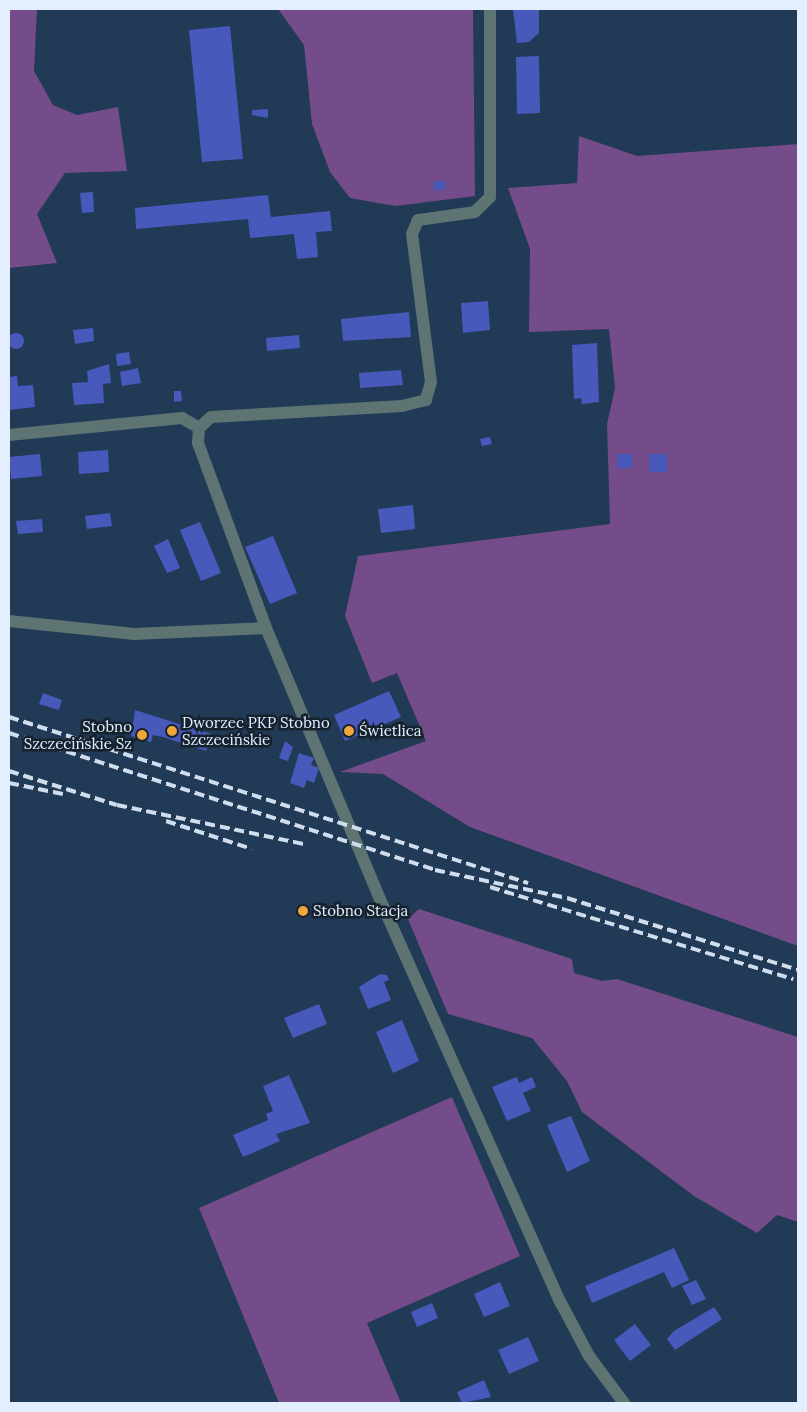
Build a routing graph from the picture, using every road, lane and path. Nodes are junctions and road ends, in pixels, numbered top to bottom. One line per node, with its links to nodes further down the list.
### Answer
1 (490, 9): 2 (street)
2 (199, 428): 3 (street); 5 (street)
3 (9, 435)
4 (9, 622): 5 (street)
5 (266, 628): 6 (street)
6 (624, 1403)

